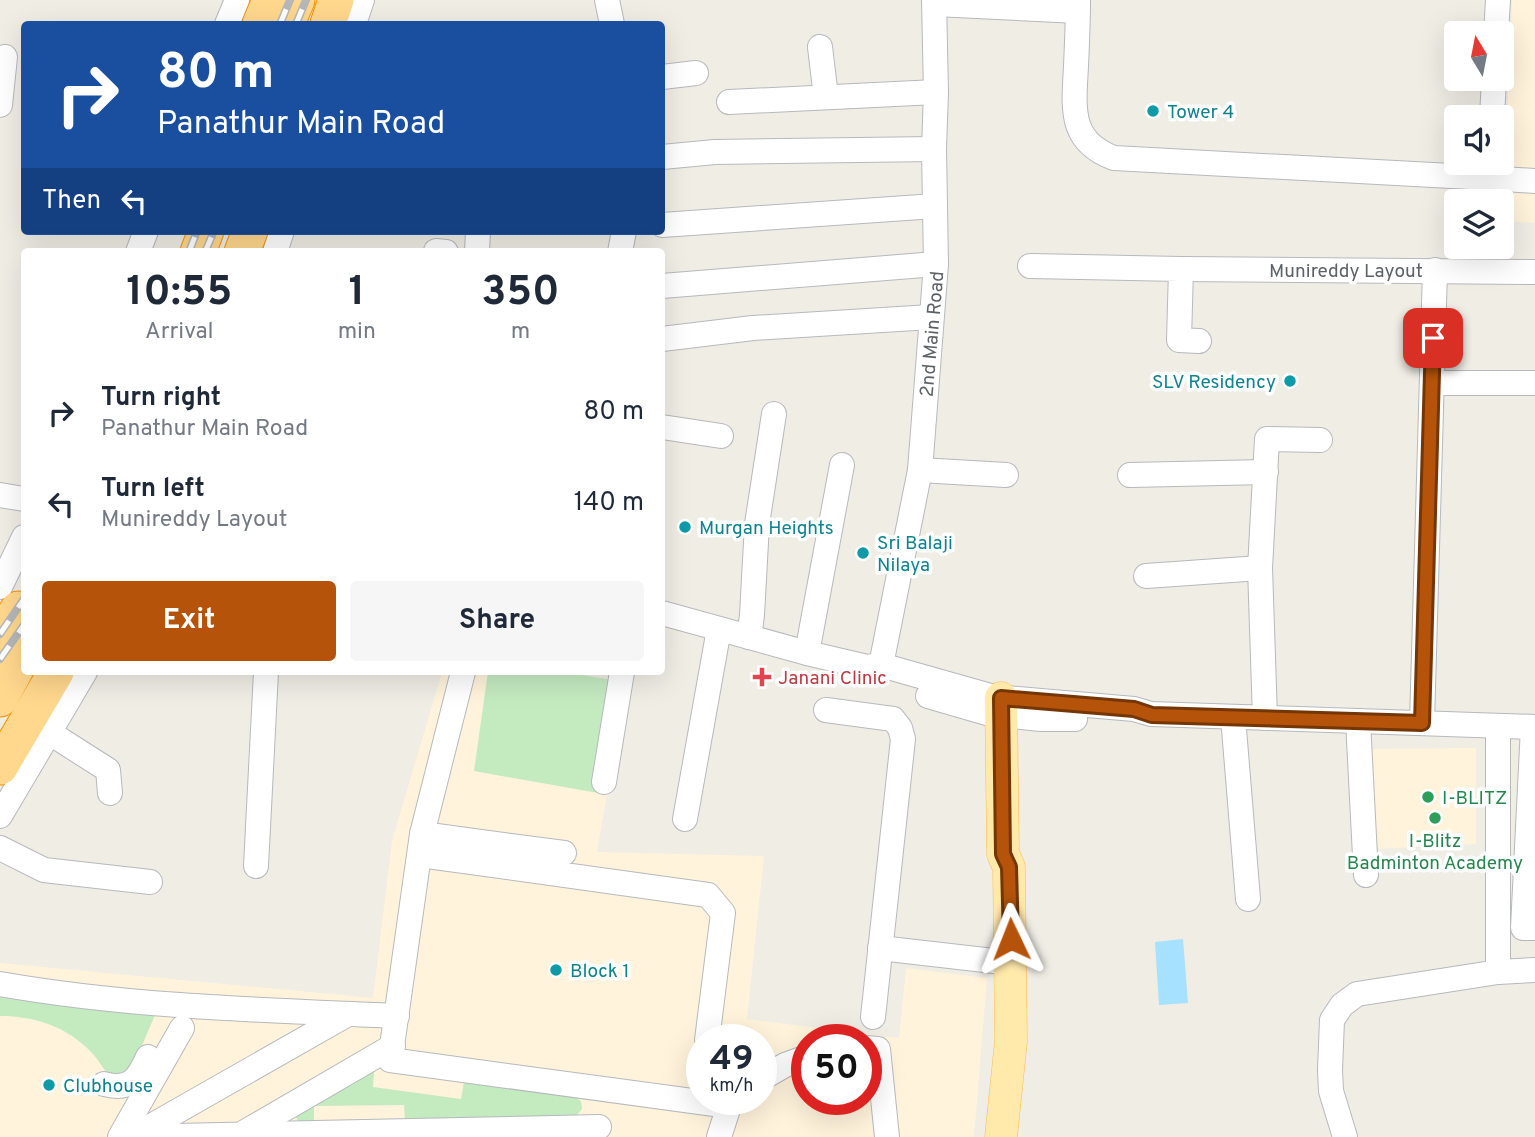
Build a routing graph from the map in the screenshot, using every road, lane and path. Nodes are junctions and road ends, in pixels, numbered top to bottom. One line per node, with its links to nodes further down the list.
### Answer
1 (237, 0): 10 (street)
2 (270, 0): 11 (highway)
3 (297, 0): 12 (highway)
4 (336, 0): 13 (highway)
5 (362, 0): 14 (street)
6 (607, 0): 15 (street)
7 (1497, 0): 16 (street)
8 (935, 2): 9 (street); 21 (street, 2nd Main Road)
9 (1078, 5): 27 (street)
10 (229, 21)
11 (261, 21)
12 (288, 21)
13 (329, 21)
14 (355, 21)
15 (611, 21)
16 (1496, 21)
17 (820, 47): 22 (street)
18 (5, 57): 24 (street)
19 (696, 73): 20 (street)
20 (665, 77)
21 (936, 92): 22 (street); 25 (street, 2nd Main Road)
22 (825, 97): 23 (street)
23 (729, 102)
24 (0, 106)
25 (934, 149): 26 (street); 30 (street, 2nd Main Road)
26 (665, 157)
27 (1444, 169)
28 (1510, 175): 29 (street)
29 (1535, 181)
30 (934, 206): 31 (street); 32 (street, 2nd Main Road)
31 (665, 225)
32 (936, 264): 37 (street); 38 (street, 2nd Main Road)
33 (1030, 267): 34 (street, Munireddy Layout)
34 (1181, 269): 35 (street, Munireddy Layout); 40 (street)
35 (1435, 270): 36 (street); 41 (street, Munireddy Layout)
36 (1535, 272)
37 (665, 286)
38 (931, 317): 39 (street); 48 (street, 2nd Main Road)
39 (665, 340)
40 (1199, 341)
41 (1432, 383): 42 (street); 76 (street, Munireddy Layout)
42 (1535, 383)
43 (774, 414): 61 (street)
44 (665, 428): 45 (street)
45 (721, 436)
46 (1320, 440): 49 (street)
47 (842, 465): 62 (street)
48 (920, 470): 50 (street); 64 (street, 2nd Main Road)
49 (1266, 472): 51 (street); 55 (street)
50 (1006, 475)
51 (1130, 475)
52 (0, 495): 53 (street)
53 (21, 498)
54 (21, 549): 57 (street)
55 (1260, 568): 56 (street); 74 (street)
56 (1146, 576)
57 (9, 598): 60 (highway)
58 (665, 615): 59 (street)
59 (719, 629): 61 (street); 85 (street)
60 (0, 638)
61 (749, 638): 62 (street)
62 (807, 653): 64 (street)
63 (21, 660): 70 (highway)
64 (874, 666): 71 (street)
65 (54, 675): 80 (highway)
66 (83, 675): 79 (street)
67 (265, 675): 89 (street)
68 (462, 675): 86 (street)
69 (622, 675): 82 (street)
70 (0, 699)
71 (1008, 707): 73 (street); 95 (main road)
72 (826, 710): 94 (street)
73 (1233, 717): 74 (street); 92 (street)
74 (1265, 718): 75 (street)
75 (1358, 721): 76 (street); 90 (street)
76 (1422, 723): 77 (street)
77 (1498, 726): 78 (street); 97 (street)
78 (1534, 727): 81 (street)
79 (50, 733): 83 (street); 84 (street)
80 (0, 767)
81 (1533, 767): 93 (street)
82 (604, 782)
83 (110, 793)
84 (0, 816)
85 (685, 819)
86 (421, 845): 88 (street); 100 (street); 103 (street)
87 (0, 848): 91 (street)
88 (564, 853)
89 (256, 866)
90 (1366, 875)
91 (150, 883)
92 (1248, 899)
93 (1535, 928)
94 (880, 948): 95 (street); 102 (street)
95 (1012, 963): 116 (main road)
96 (1535, 971): 97 (street)
97 (1498, 972): 117 (street)
98 (0, 984): 101 (street)
99 (349, 1014): 100 (street); 101 (street); 113 (street)
100 (397, 1016): 104 (street)
101 (178, 1017): 105 (street); 113 (street)
102 (873, 1017)
103 (709, 1024)
104 (393, 1046): 106 (street); 111 (street)
105 (104, 1084)
106 (598, 1088): 108 (street); 110 (street)
107 (882, 1088): 115 (street)
108 (686, 1092)
109 (727, 1115): 114 (street)
110 (599, 1132): 112 (street)
111 (243, 1133): 112 (street); 113 (street)
112 (349, 1135)
113 (128, 1136)
114 (719, 1137)
115 (887, 1137)
116 (1001, 1137)
117 (1345, 1137)

